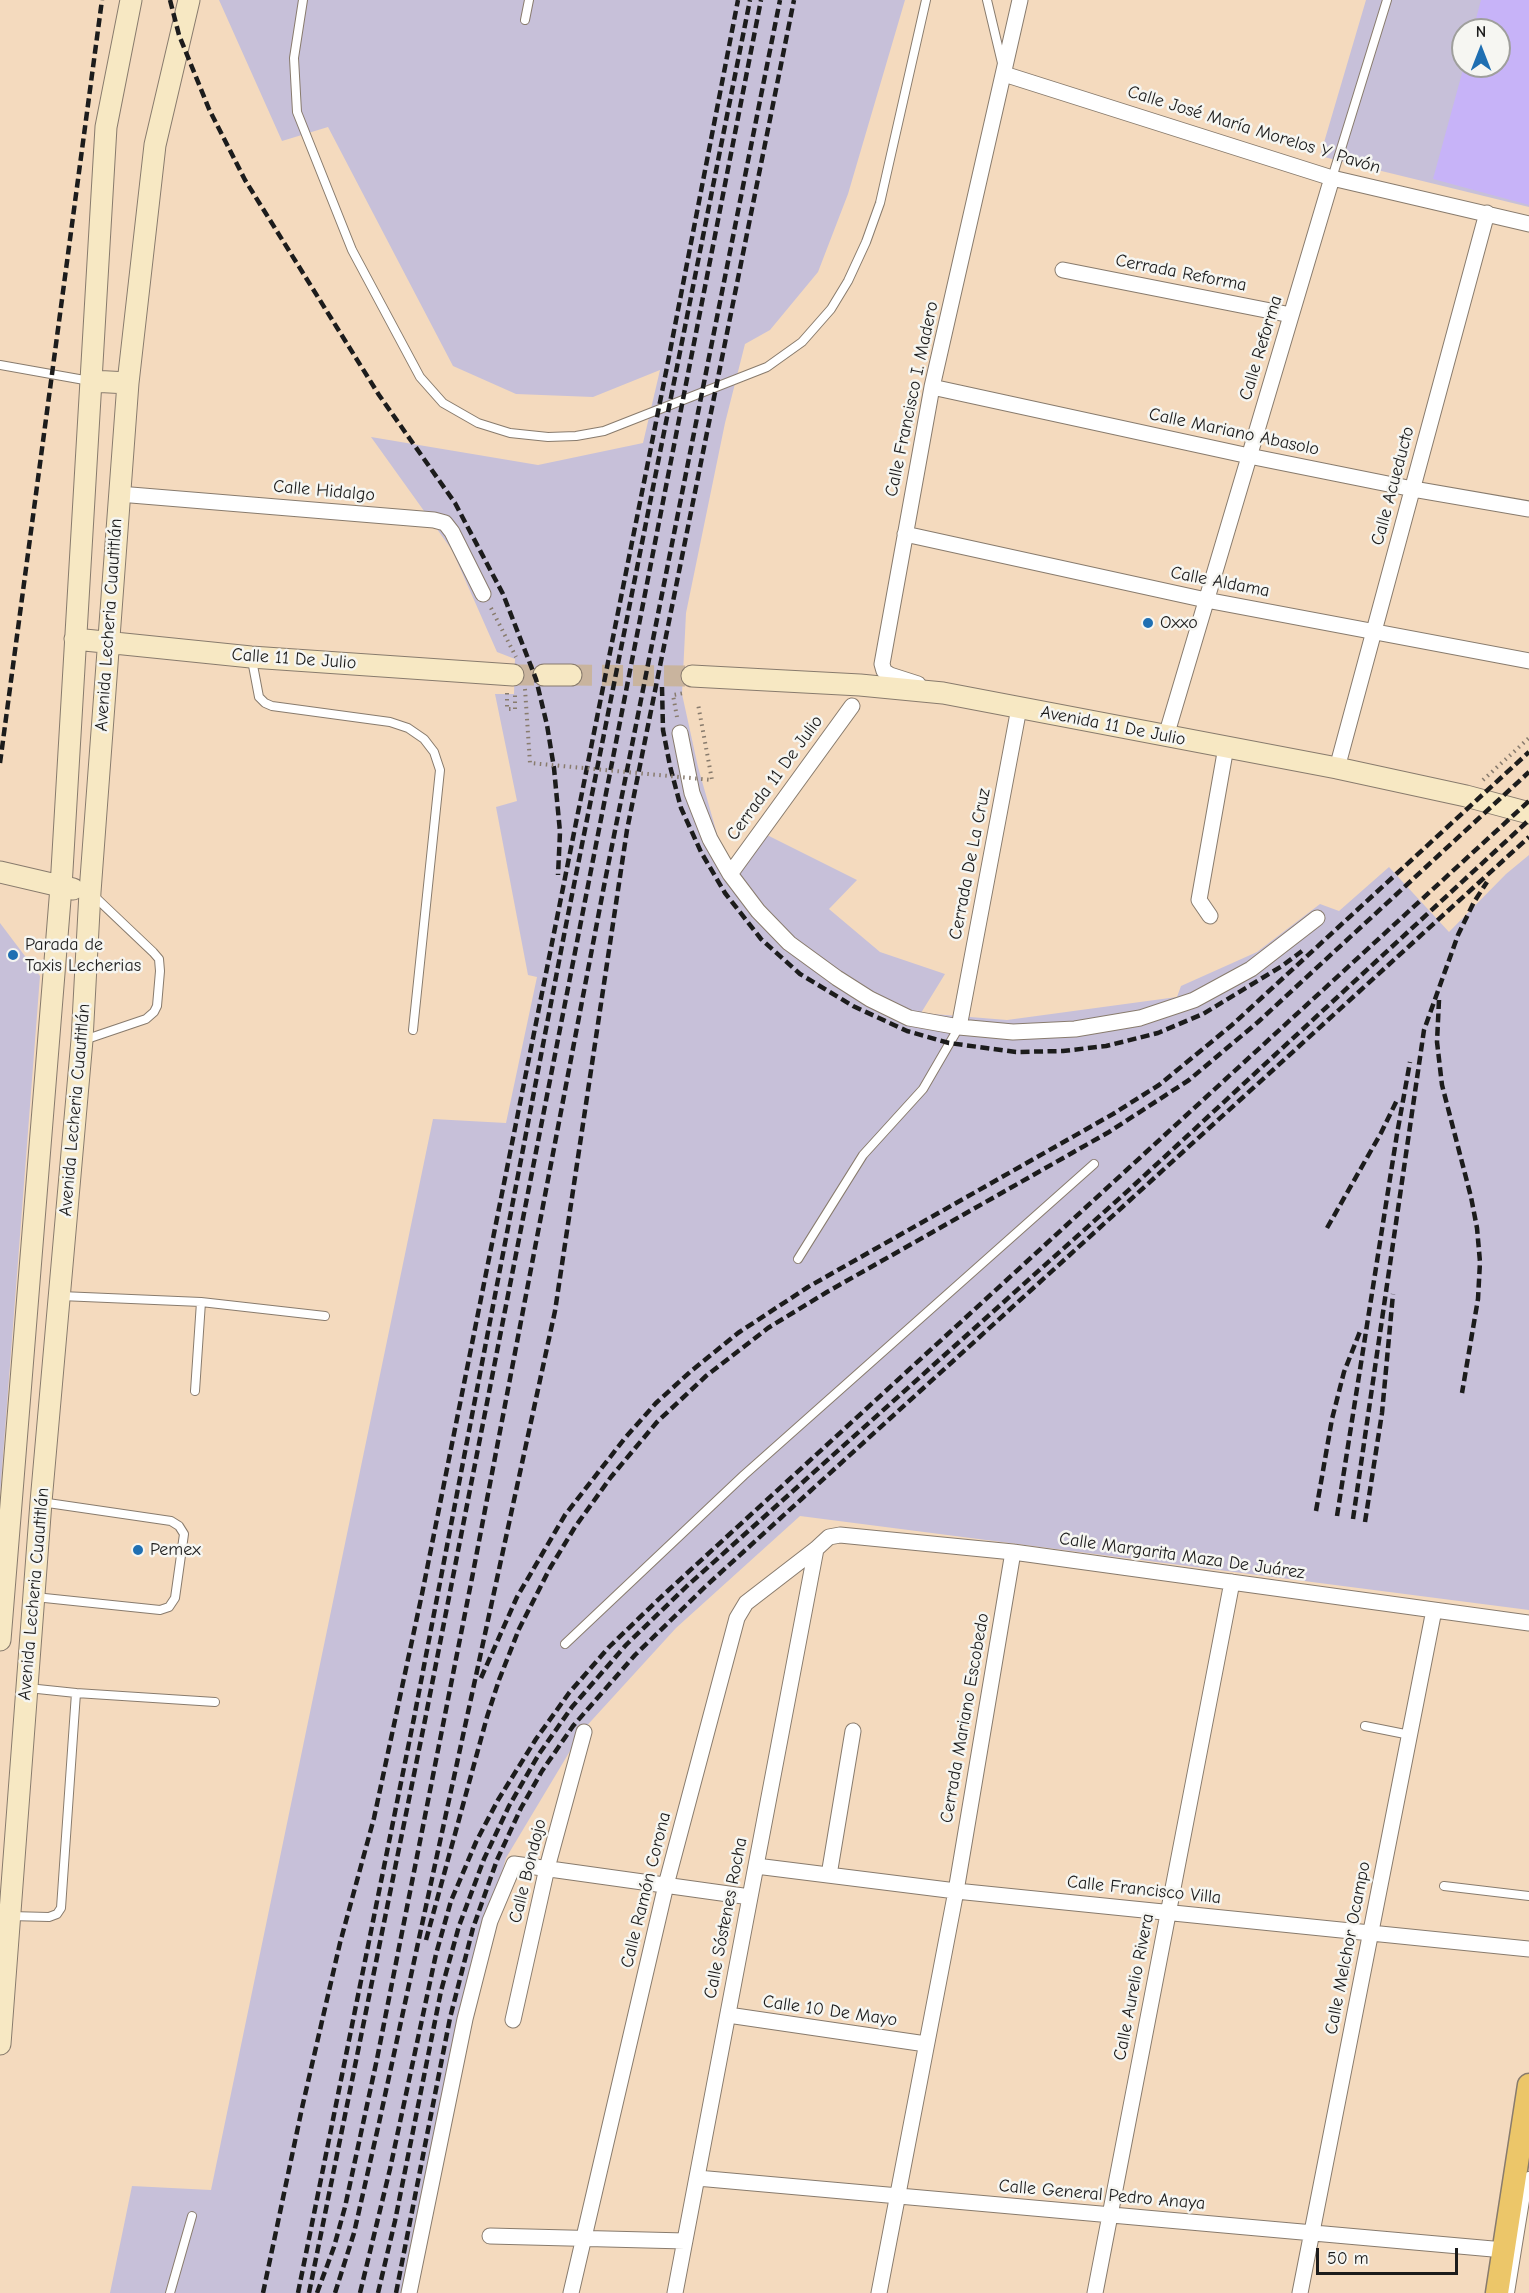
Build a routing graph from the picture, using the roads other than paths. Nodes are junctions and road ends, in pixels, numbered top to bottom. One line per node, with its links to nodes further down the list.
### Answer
1 (131, 0): 17 (main road, Avenida Lecheria Cuautitlán)
2 (189, 0): 18 (main road, Avenida Lecheria Cuautitlán)
3 (303, 0): 5 (lane)
4 (529, 0): 9 (lane)
5 (926, 0)
6 (987, 0): 10 (lane)
7 (1020, 0): 10 (street, Calle Francisco I. Madero)
8 (1386, 0): 11 (lane)
9 (525, 20)
10 (1005, 74): 11 (street, Calle José María Morelos Y Pavón); 19 (street, Calle Francisco I. Madero)
11 (1332, 178): 12 (street, Calle José María Morelos Y Pavón); 15 (street, Calle Reforma)
12 (1487, 213): 13 (street, Calle José María Morelos Y Pavón); 21 (street, Calle Acueducto)
13 (1529, 225)
14 (1063, 270): 15 (street, Cerrada Reforma)
15 (1291, 315): 20 (street, Calle Reforma)
16 (0, 365): 17 (lane)
17 (92, 381): 18 (main road); 28 (main road, Avenida Lecheria Cuautitlán)
18 (128, 383): 22 (main road, Avenida Lecheria Cuautitlán)
19 (932, 387): 20 (street, Calle Mariano Abasolo); 24 (street, Calle Francisco I. Madero)
20 (1249, 456): 21 (street, Calle Mariano Abasolo); 26 (street, Calle Reforma)
21 (1413, 489): 23 (street, Calle Mariano Abasolo); 27 (street, Calle Acueducto)
22 (119, 494): 25 (street, Calle Hidalgo); 29 (main road, Avenida Lecheria Cuautitlán)
23 (1529, 509)
24 (905, 534): 26 (street, Calle Aldama); 36 (street, Calle Francisco I. Madero)
25 (483, 594)
26 (1206, 600): 27 (street, Calle Aldama); 40 (street, Calle Reforma)
27 (1374, 631): 31 (street, Calle Aldama); 42 (street, Calle Acueducto)
28 (75, 639): 29 (main road, Calle 11 De Julio); 46 (main road, Avenida Lecheria Cuautitlán)
29 (107, 642): 30 (main road, Calle 11 De Julio); 47 (main road, Avenida Lecheria Cuautitlán)
30 (251, 657): 35 (main road, Calle 11 De Julio); 51 (lane)
31 (1529, 661)
32 (544, 675): 33 (main road)
33 (571, 675)
34 (692, 676): 36 (main road, Avenida 11 De Julio)
35 (519, 682)
36 (943, 693): 38 (main road, Avenida 11 De Julio)
37 (852, 706): 45 (street, Cerrada 11 De Julio)
38 (1019, 708): 40 (main road, Avenida 11 De Julio); 50 (street, Cerrada De La Cruz)
39 (680, 733): 45 (street)
40 (1166, 736): 41 (main road, Avenida 11 De Julio)
41 (1226, 747): 42 (main road, Avenida 11 De Julio); 48 (street)
42 (1337, 768): 43 (main road, Avenida 11 De Julio)
43 (1529, 813)
44 (0, 872): 46 (main road)
45 (730, 874): 50 (street)
46 (61, 887): 47 (main road); 67 (main road, Avenida Lecheria Cuautitlán)
47 (90, 892): 52 (main road, Avenida Lecheria Cuautitlán); 52 (lane)
48 (1210, 916)
49 (1317, 918): 50 (street)
50 (959, 1027): 54 (lane)
51 (413, 1030)
52 (82, 1040): 55 (main road, Avenida Lecheria Cuautitlán)
53 (1094, 1164): 68 (lane)
54 (798, 1259)
55 (59, 1296): 56 (lane); 59 (main road, Avenida Lecheria Cuautitlán)
56 (201, 1302): 57 (lane); 58 (lane)
57 (326, 1316)
58 (195, 1392)
59 (41, 1502): 64 (main road, Avenida Lecheria Cuautitlán); 64 (lane)
60 (829, 1538): 61 (street, Calle Ramón Corona); 62 (street, Calle Margarita Maza De Juárez)
61 (816, 1550): 77 (street, Calle Sóstenes Rocha); 80 (street, Calle Ramón Corona)
62 (1014, 1552): 63 (street, Calle Margarita Maza De Juárez); 82 (street, Cerrada Mariano Escobedo)
63 (1232, 1582): 65 (street, Calle Margarita Maza De Juárez); 85 (street, Calle Aurelio Rivera)
64 (34, 1596): 69 (main road, Avenida Lecheria Cuautitlán)
65 (1434, 1610): 66 (street, Calle Margarita Maza De Juárez); 75 (street, Calle Melchor Ocampo)
66 (1529, 1623)
67 (0, 1640)
68 (565, 1644)
69 (26, 1688): 70 (lane); 76 (main road, Avenida Lecheria Cuautitlán)
70 (76, 1693): 71 (lane); 86 (lane)
71 (215, 1702)
72 (1365, 1726): 75 (lane)
73 (853, 1731): 79 (street)
74 (584, 1732): 78 (street, Calle Bondojo)
75 (1410, 1735): 87 (street, Calle Melchor Ocampo)
76 (8, 1805): 86 (main road, Avenida Lecheria Cuautitlán)
77 (756, 1866): 79 (street, Calle Francisco Villa); 84 (street, Calle Sóstenes Rocha)
78 (547, 1868): 80 (street); 90 (street, Calle Bondojo); 105 (street)
79 (829, 1875): 82 (street, Calle Francisco Villa)
80 (666, 1886): 84 (street); 101 (street, Calle Ramón Corona)
81 (1444, 1886): 83 (lane)
82 (956, 1891): 85 (street, Calle Francisco Villa); 92 (street)
83 (1529, 1896)
84 (750, 1898): 89 (street, Calle Sóstenes Rocha)
85 (1168, 1912): 87 (street, Calle Francisco Villa); 97 (street, Calle Aurelio Rivera)
86 (9, 1916): 91 (main road, Avenida Lecheria Cuautitlán)
87 (1371, 1932): 88 (street, Calle Francisco Villa); 99 (street, Calle Melchor Ocampo)
88 (1529, 1949)
89 (728, 2015): 92 (street, Calle 10 De Mayo); 95 (street, Calle Sóstenes Rocha)
90 (513, 2020)
91 (0, 2044)
92 (926, 2044): 96 (street)
93 (1529, 2085): 103 (main road)
94 (1529, 2176): 112 (lane)
95 (697, 2178): 96 (street, Calle General Pedro Anaya); 102 (street, Calle Sóstenes Rocha)
96 (897, 2197): 97 (street, Calle General Pedro Anaya); 108 (street)
97 (1110, 2215): 99 (street, Calle General Pedro Anaya); 109 (street, Calle Aurelio Rivera)
98 (192, 2216): 104 (lane)
99 (1312, 2232): 103 (street, Calle General Pedro Anaya); 110 (street, Calle Melchor Ocampo)
100 (490, 2236): 101 (street)
101 (585, 2239): 102 (street); 106 (street, Calle Ramón Corona)
102 (685, 2241): 107 (street, Calle Sóstenes Rocha)
103 (1504, 2250): 111 (main road)
104 (170, 2293)
105 (409, 2293)
106 (571, 2293)
107 (675, 2293)
108 (879, 2293)
109 (1095, 2293)
110 (1300, 2293)
111 (1497, 2293)
112 (1510, 2293)

